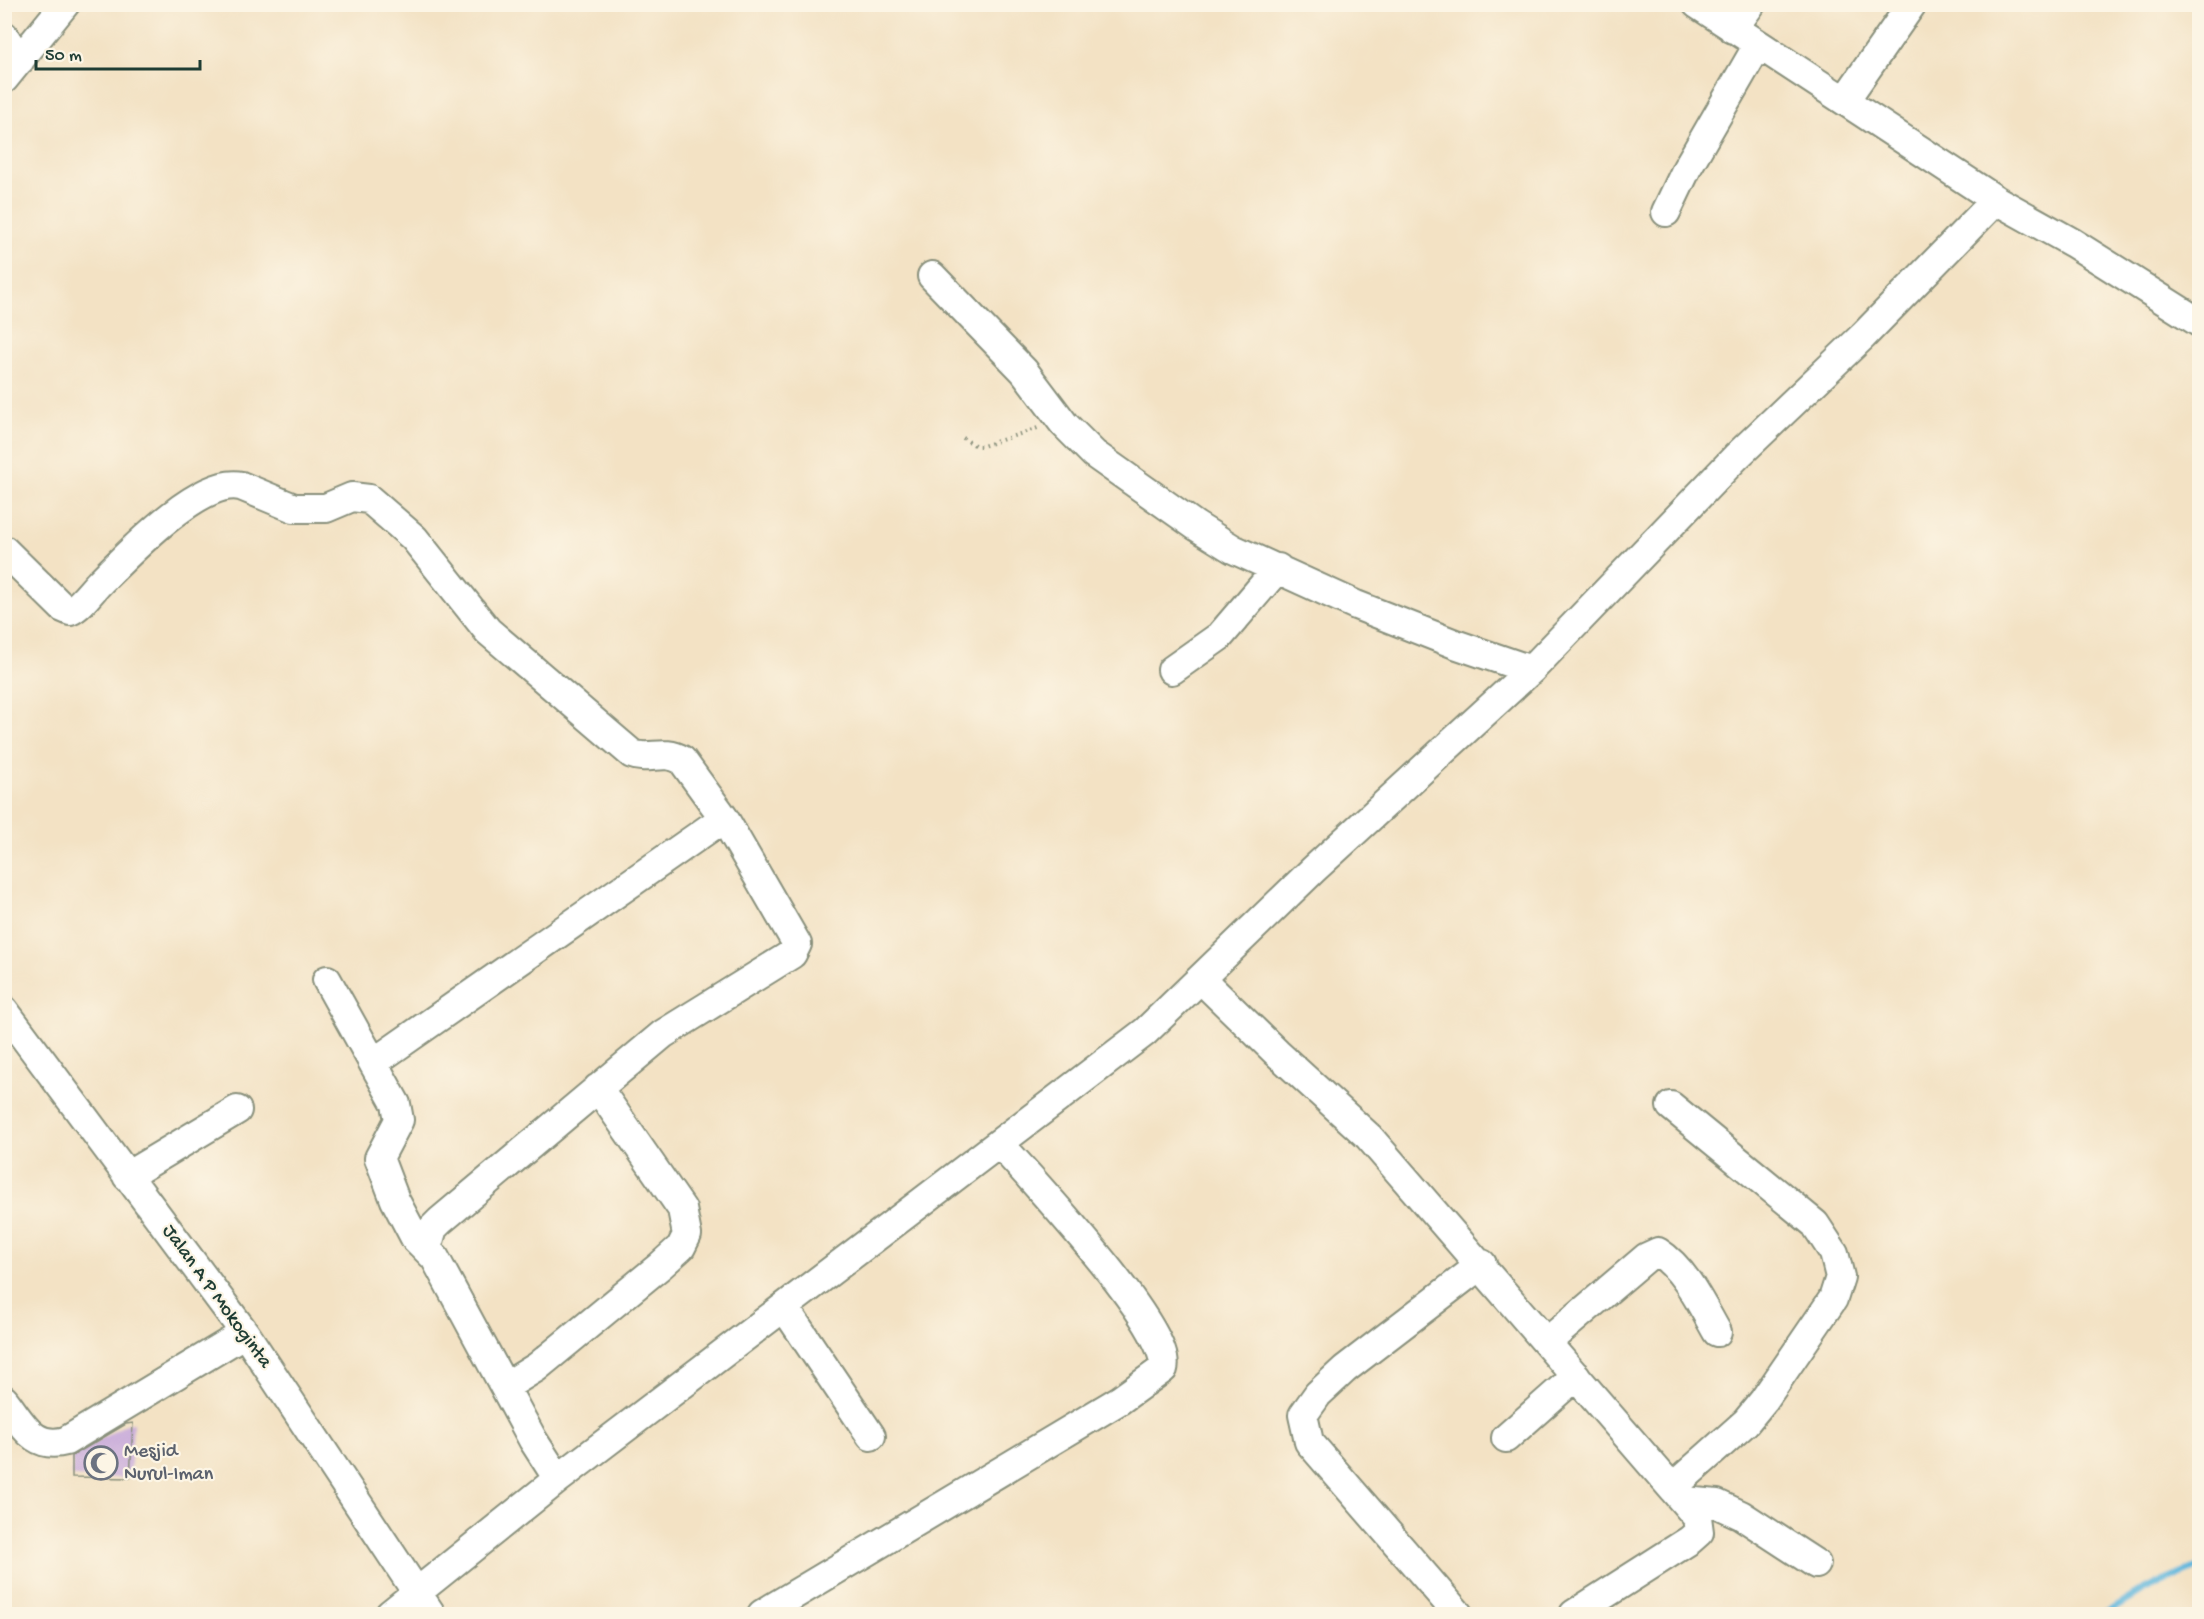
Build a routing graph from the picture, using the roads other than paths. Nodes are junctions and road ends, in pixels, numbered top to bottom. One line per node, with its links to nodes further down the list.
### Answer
1 (65, 4): 8 (street)
2 (1697, 4): 5 (street)
3 (1751, 4): 5 (street)
4 (1912, 4): 9 (street)
5 (1733, 29): 7 (street)
6 (4, 36): 8 (street)
7 (1758, 45): 9 (street); 11 (street)
8 (12, 70)
9 (1845, 100): 10 (street)
10 (1996, 200): 13 (street); 16 (street)
11 (1666, 212)
12 (932, 276): 15 (street)
13 (2199, 323)
14 (4, 550): 18 (street)
15 (1278, 568): 16 (street); 17 (street)
16 (1531, 669): 20 (street)
17 (1172, 670)
18 (724, 818): 22 (street); 23 (street)
19 (327, 980): 22 (street)
20 (1202, 980): 26 (street); 29 (street)
21 (4, 1010): 27 (street, Jalan A P Mokoginta)
22 (373, 1064): 28 (street)
23 (598, 1088): 28 (street); 35 (street)
24 (1671, 1106): 40 (street)
25 (237, 1110): 27 (street)
26 (1000, 1144): 30 (street); 44 (street)
27 (127, 1176): 32 (street, Jalan A P Mokoginta)
28 (427, 1248): 35 (street)
29 (1482, 1264): 33 (street); 45 (street)
30 (784, 1307): 37 (street); 39 (street)
31 (1717, 1332): 33 (street)
32 (245, 1333): 36 (street); 42 (street, Jalan A P Mokoginta)
33 (1547, 1342): 34 (street)
34 (1576, 1376): 38 (street); 40 (street)
35 (506, 1386): 39 (street)
36 (4, 1400)
37 (871, 1436)
38 (1506, 1438)
39 (558, 1479): 42 (street)
40 (1678, 1494): 41 (street); 46 (street)
41 (1816, 1564)
42 (425, 1603): 43 (street)
43 (390, 1614)
44 (762, 1614)
45 (1458, 1614)
46 (1574, 1614)

